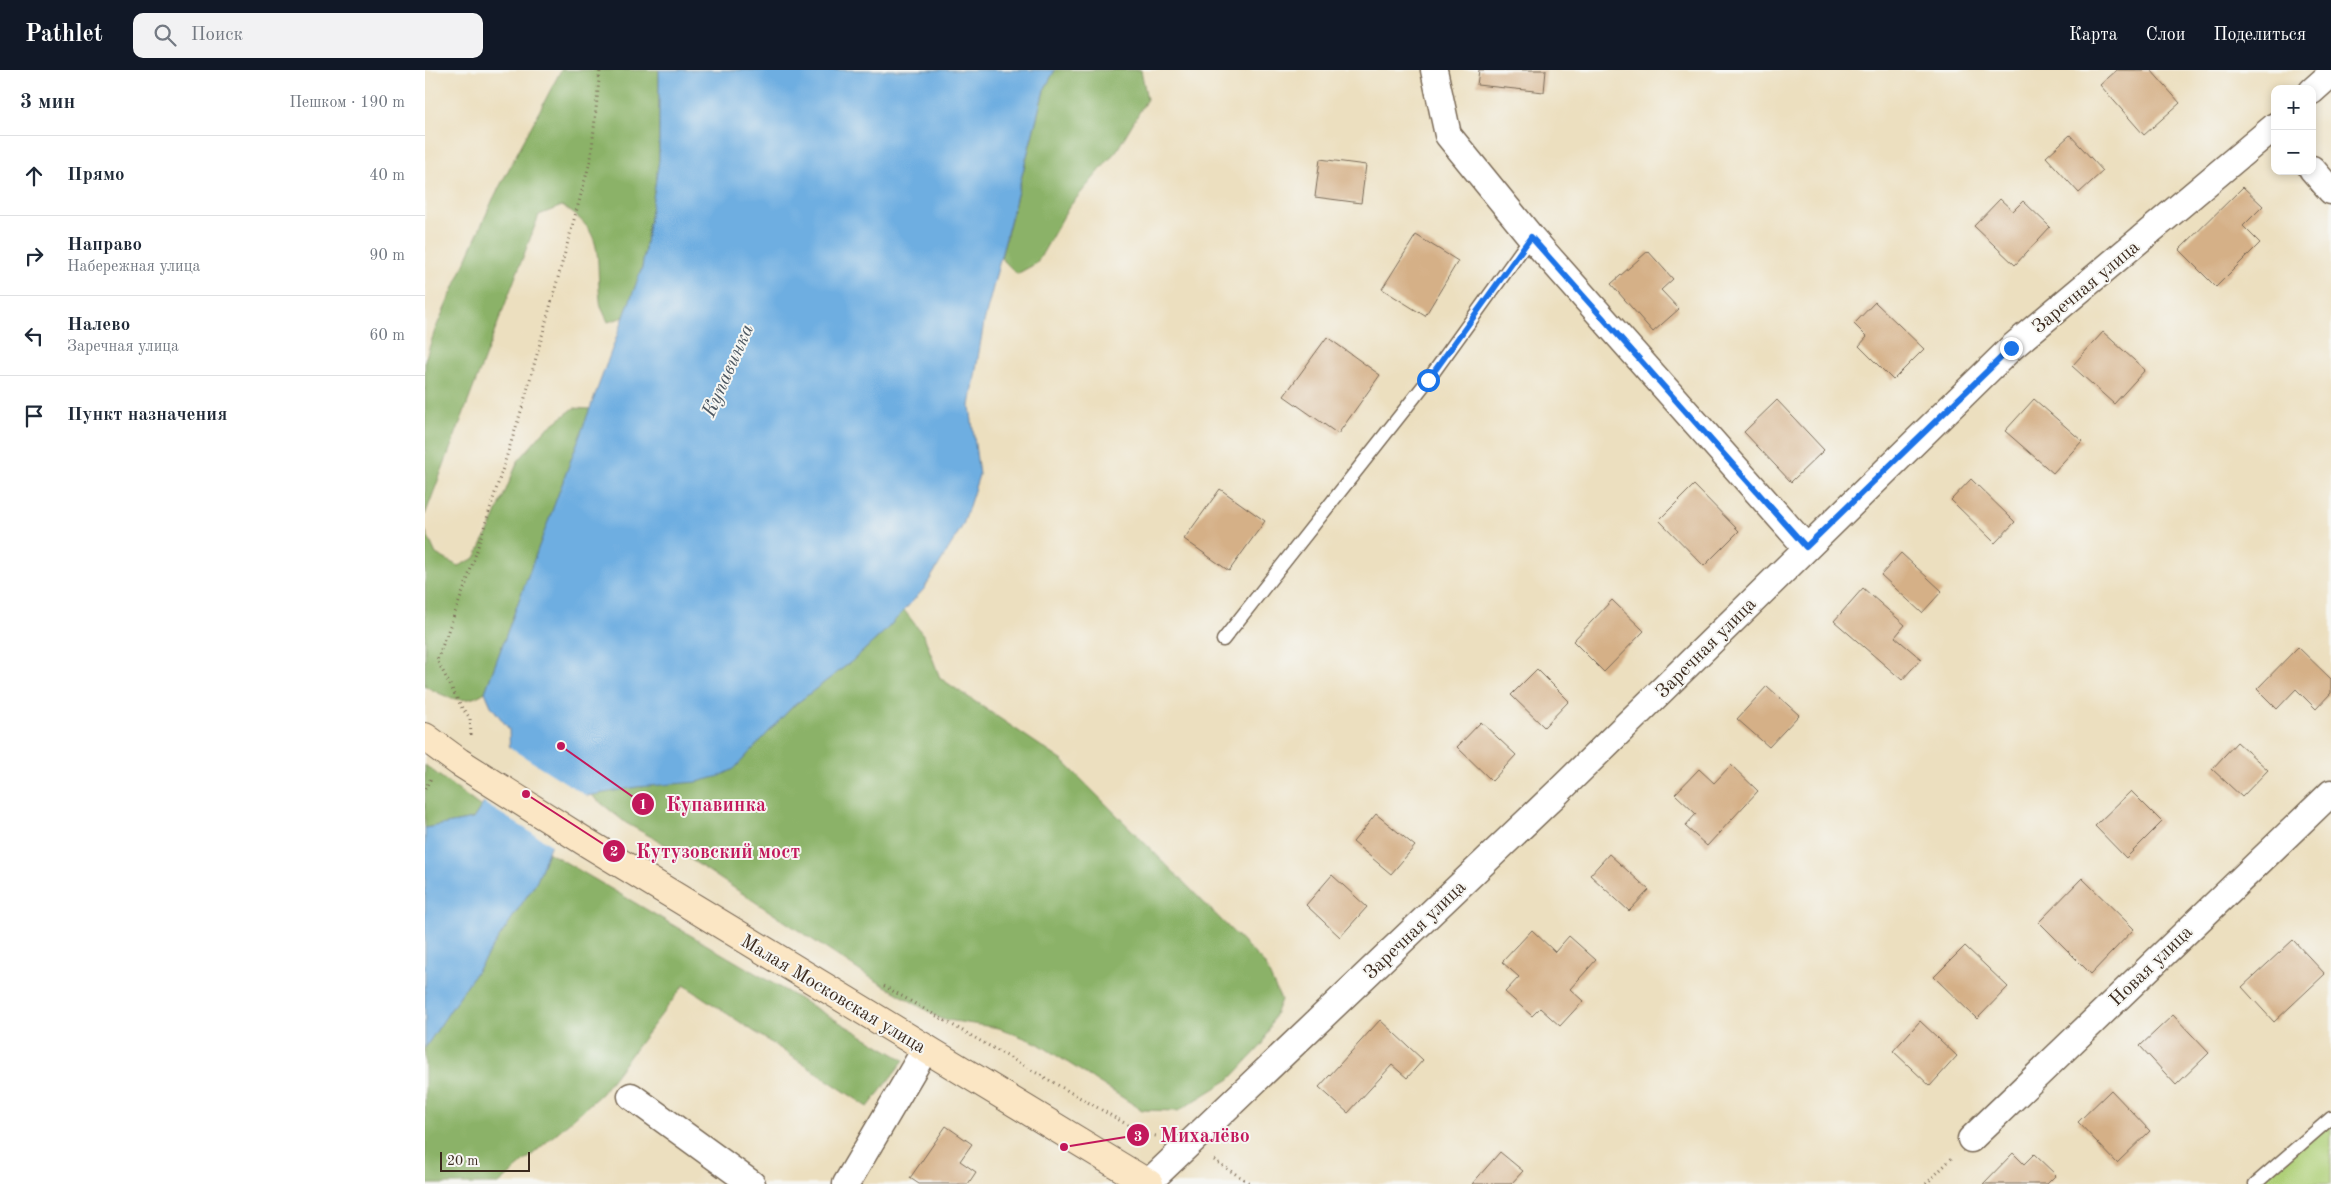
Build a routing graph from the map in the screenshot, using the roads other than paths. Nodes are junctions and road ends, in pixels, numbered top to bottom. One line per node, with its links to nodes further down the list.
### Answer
1 (1434, 70): 7 (street)
2 (2331, 74): 3 (street)
3 (2316, 87)
4 (2271, 129): 8 (street, Заречная улица)
5 (2316, 174): 6 (street)
6 (2331, 191)
7 (1531, 237): 8 (street); 9 (lane)
8 (1806, 547): 18 (street, Заречная улица)
9 (1223, 640)
10 (425, 738): 12 (main road, Малая Московская улица)
11 (2331, 793): 15 (street, Новая улица)
12 (925, 1048): 17 (street); 18 (main road, Малая Московская улица)
13 (631, 1096): 16 (street)
14 (2331, 1118): 19 (lane)
15 (1971, 1139)
16 (752, 1184)
17 (846, 1184)
18 (1149, 1184)
19 (2255, 1184)

